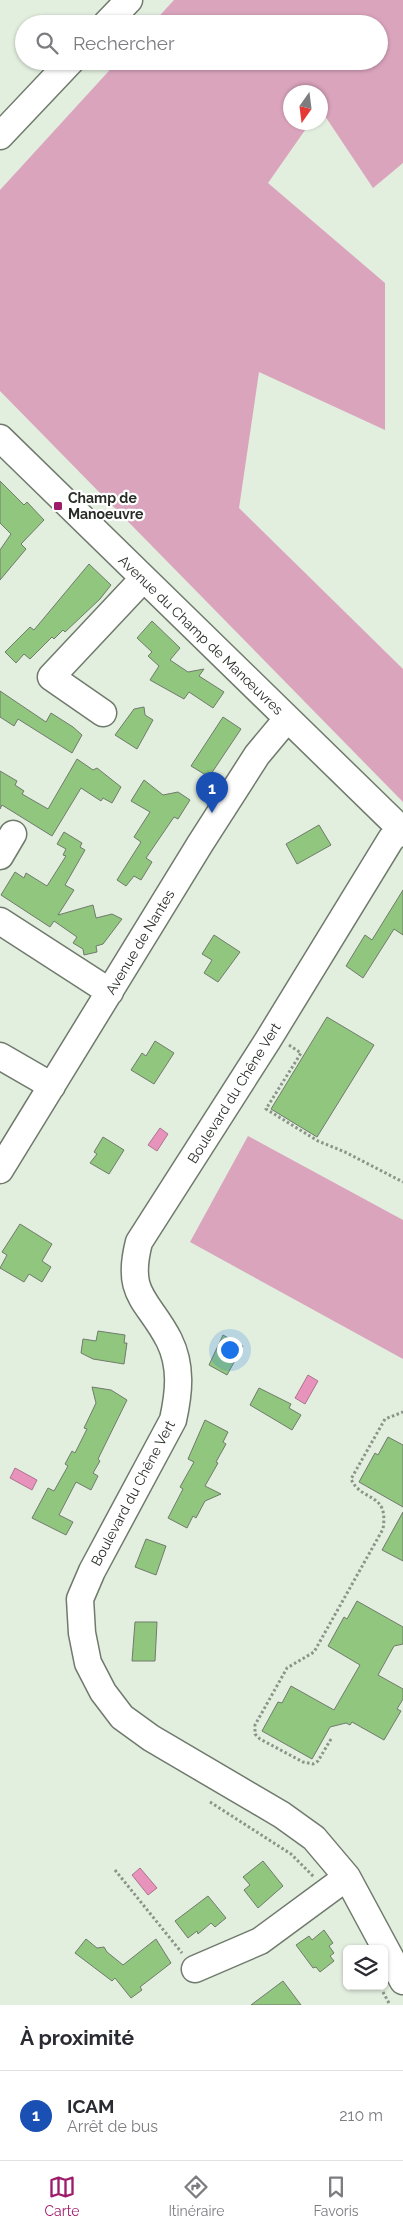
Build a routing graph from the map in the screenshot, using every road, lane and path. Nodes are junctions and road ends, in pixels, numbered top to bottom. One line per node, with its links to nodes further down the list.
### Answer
1 (129, 0): 2 (street)
2 (115, 15)
3 (62, 70): 4 (street)
4 (0, 136)
5 (0, 438): 6 (street, Avenue du Champ de Manœuvres)
6 (143, 579): 7 (street); 8 (street, Avenue du Champ de Manœuvres)
7 (103, 713)
8 (287, 719): 9 (street, Avenue du Champ de Manœuvres); 13 (street, Avenue de Nantes)
9 (403, 831): 14 (street, Boulevard du Chêne Vert)
10 (13, 834): 11 (street)
11 (0, 856)
12 (0, 921): 13 (street)
13 (110, 992): 16 (street, Avenue de Nantes)
14 (272, 1034): 18 (path); 23 (street, Boulevard du Chêne Vert)
15 (0, 1056): 16 (street)
16 (52, 1086): 17 (street, Avenue de Nantes)
17 (0, 1170)
18 (403, 1182)
19 (403, 1412): 20 (path)
20 (331, 1739)
21 (210, 1802): 24 (path)
22 (115, 1870): 25 (path)
23 (347, 1878): 24 (street); 26 (street, Boulevard du Chêne Vert)
24 (325, 1893): 25 (street)
25 (195, 1969)
26 (403, 1980)
27 (382, 1990): 28 (path)
28 (390, 2005)

